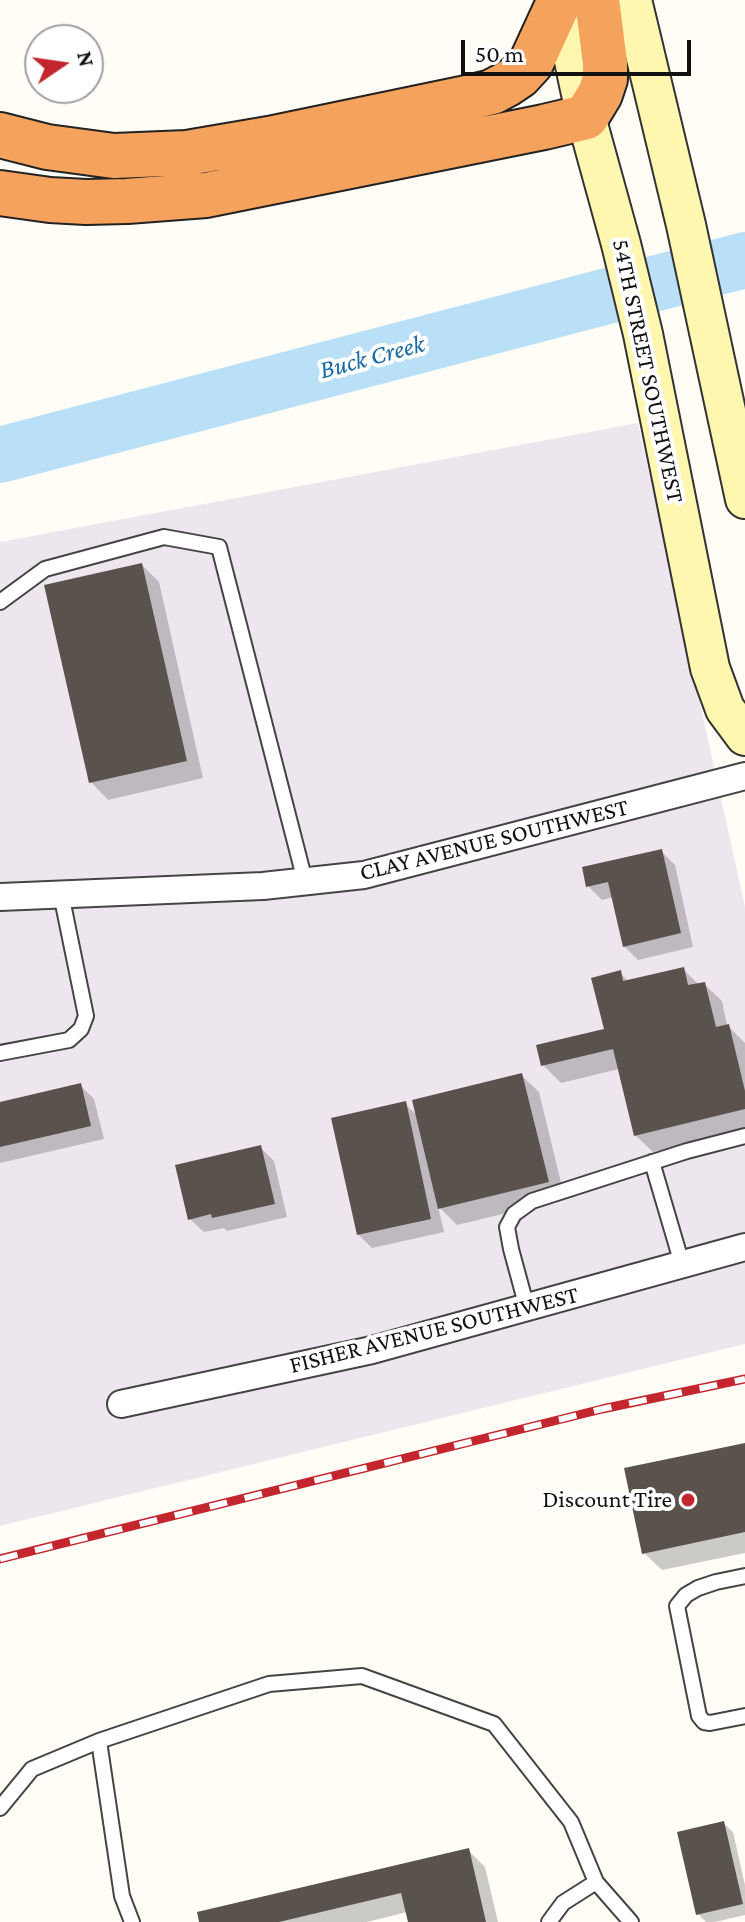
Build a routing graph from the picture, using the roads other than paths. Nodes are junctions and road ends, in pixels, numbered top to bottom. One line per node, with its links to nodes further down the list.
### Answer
1 (561, 0): 4 (main road, 54TH STREET SOUTHWEST); 5 (highway)
2 (597, 0): 4 (highway)
3 (632, 0): 7 (main road)
4 (586, 117): 6 (highway); 9 (main road, 54TH STREET SOUTHWEST)
5 (0, 135)
6 (0, 193)
7 (745, 499)
8 (0, 602): 11 (lane)
9 (745, 736)
10 (745, 776): 11 (street, CLAY AVENUE SOUTHWEST)
11 (305, 881): 12 (street, CLAY AVENUE SOUTHWEST)
12 (61, 894): 13 (street, CLAY AVENUE SOUTHWEST); 14 (lane)
13 (0, 897)
14 (0, 1053)
15 (745, 1136): 16 (lane)
16 (652, 1162): 18 (lane); 19 (lane)
17 (745, 1247): 18 (street, FISHER AVENUE SOUTHWEST)
18 (682, 1264): 19 (street, FISHER AVENUE SOUTHWEST)
19 (527, 1308): 20 (street, FISHER AVENUE SOUTHWEST)
20 (121, 1404)
21 (745, 1576): 22 (lane)
22 (745, 1716)
23 (99, 1741): 24 (lane); 25 (lane); 26 (lane)
24 (0, 1808)
25 (596, 1882): 27 (lane); 28 (lane)
26 (132, 1922)
27 (549, 1922)
28 (631, 1922)

